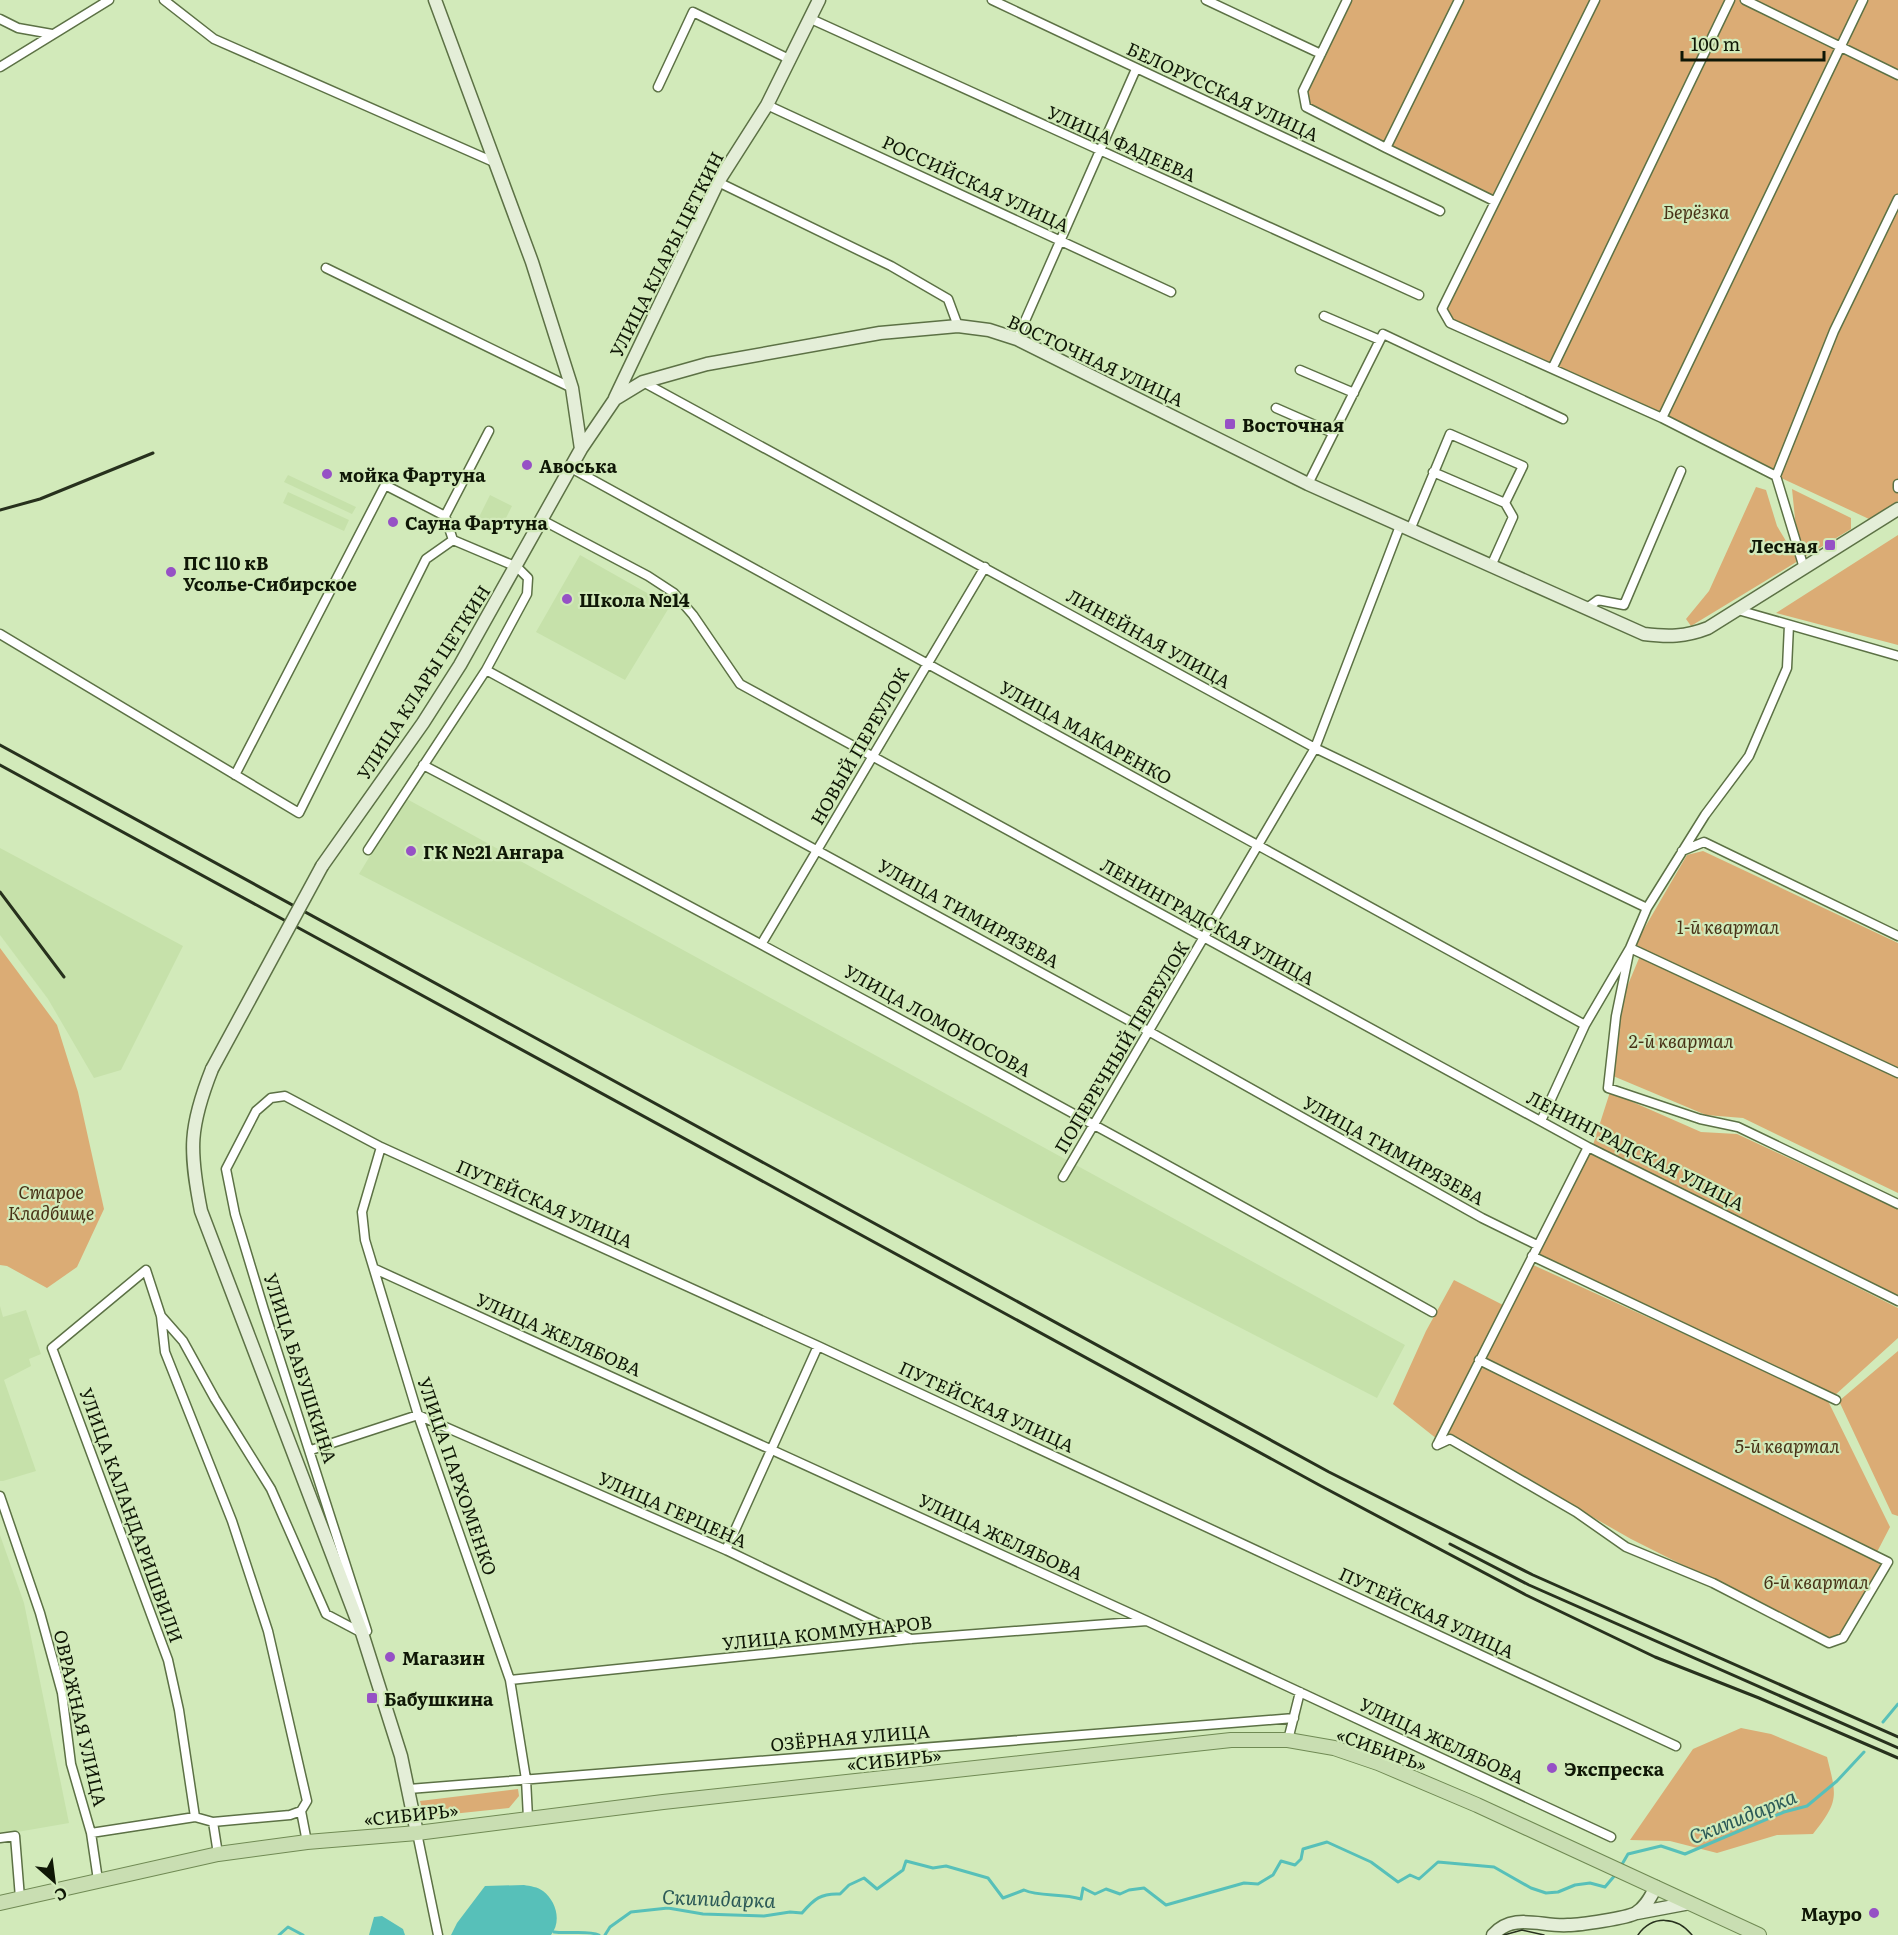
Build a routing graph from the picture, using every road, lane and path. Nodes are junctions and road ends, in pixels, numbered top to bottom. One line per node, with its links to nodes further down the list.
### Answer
1 (109, 0): 15 (street)
2 (164, 0): 26 (street)
3 (435, 0): 26 (street)
4 (819, 0): 14 (street, УЛИЦА КЛАРЫ ЦЕТКИН)
5 (992, 0): 20 (street, БЕЛОРУССКАЯ УЛИЦА)
6 (1206, 0): 17 (street)
7 (1347, 0): 17 (street)
8 (1459, 0): 24 (street)
9 (1594, 0): 29 (street)
10 (1730, 0): 39 (street)
11 (1745, 0): 16 (street)
12 (1863, 0): 16 (street)
13 (0, 19): 15 (street)
14 (811, 19): 18 (street, УЛИЦА КЛАРЫ ЦЕТКИН); 25 (street, УЛИЦА ФАДЕЕВА)
15 (52, 34): 19 (street)
16 (1839, 47): 21 (street); 46 (street)
17 (1321, 54): 24 (street)
18 (791, 60): 22 (street); 23 (street, УЛИЦА КЛАРЫ ЦЕТКИН)
19 (0, 67)
20 (1136, 69): 25 (street); 30 (street, БЕЛОРУССКАЯ УЛИЦА)
21 (1898, 75)
22 (658, 87)
23 (766, 105): 27 (street, УЛИЦА КЛАРЫ ЦЕТКИН); 31 (street, РОССИЙСКАЯ УЛИЦА)
24 (1386, 148): 29 (street)
25 (1099, 152): 31 (street); 34 (street, УЛИЦА ФАДЕЕВА)
26 (498, 163): 42 (street)
27 (718, 182): 36 (street); 44 (street, УЛИЦА КЛАРЫ ЦЕТКИН)
28 (1898, 199): 54 (street)
29 (1494, 201): 39 (street)
30 (1440, 211)
31 (1062, 241): 33 (street, РОССИЙСКАЯ УЛИЦА); 37 (street)
32 (326, 268): 42 (street)
33 (1171, 292)
34 (1419, 295)
35 (1324, 316): 38 (street)
36 (958, 326): 37 (street, ВОСТОЧНАЯ УЛИЦА); 41 (street, ВОСТОЧНАЯ УЛИЦА)
37 (1017, 339): 55 (street, ВОСТОЧНАЯ УЛИЦА)
38 (1380, 339): 43 (street); 47 (street)
39 (1553, 367): 46 (street)
40 (1300, 370): 43 (street)
41 (643, 382): 44 (street, ВОСТОЧНАЯ УЛИЦА); 66 (street, ЛИНЕЙНАЯ УЛИЦА)
42 (572, 388): 50 (street)
43 (1354, 393): 49 (street)
44 (615, 399): 50 (street, ВОСТОЧНАЯ УЛИЦА)
45 (1276, 408): 49 (street)
46 (1662, 418): 54 (street)
47 (1563, 419)
48 (489, 432): 60 (street)
49 (1333, 433): 55 (street)
50 (581, 449): 51 (street, УЛИЦА КЛАРЫ ЦЕТКИН)
51 (571, 468): 61 (street, УЛИЦА КЛАРЫ ЦЕТКИН); 73 (street, УЛИЦА МАКАРЕНКО)
52 (1681, 471): 68 (street)
53 (1433, 472): 58 (street); 58 (street, ПОПЕРЕЧНЫЙ ПЕРЕУЛОК); 62 (street, ПОПЕРЕЧНЫЙ ПЕРЕУЛОК)
54 (1776, 476): 67 (street)
55 (1308, 484): 62 (street, ВОСТОЧНАЯ УЛИЦА)
56 (1898, 484): 57 (street)
57 (1898, 488)
58 (1505, 503): 64 (street)
59 (1898, 509): 67 (street, ВОСТОЧНАЯ УЛИЦА)
60 (445, 516): 63 (street); 78 (street)
61 (542, 520): 65 (street, УЛИЦА КЛАРЫ ЦЕТКИН); 76 (street, ЛЕНИНГРАДСКАЯ УЛИЦА)
62 (1405, 528): 64 (street, ВОСТОЧНАЯ УЛИЦА); 75 (street, ПОПЕРЕЧНЫЙ ПЕРЕУЛОК)
63 (453, 540): 65 (street); 78 (street)
64 (1491, 566): 68 (street, ВОСТОЧНАЯ УЛИЦА)
65 (517, 567): 74 (street); 113 (street, УЛИЦА КЛАРЫ ЦЕТКИН, bridge)
66 (985, 567): 73 (street, НОВЫЙ ПЕРЕУЛОК); 75 (street, ЛИНЕЙНАЯ УЛИЦА)
67 (1804, 568): 69 (street, ВОСТОЧНАЯ УЛИЦА)
68 (1587, 608): 69 (street, ВОСТОЧНАЯ УЛИЦА)
69 (1738, 610): 70 (street)
70 (1789, 625): 72 (street); 82 (street)
71 (0, 634): 78 (street)
72 (1898, 656)
73 (926, 664): 76 (street, НОВЫЙ ПЕРЕУЛОК); 79 (street, УЛИЦА МАКАРЕНКО)
74 (486, 670): 77 (street); 81 (street, УЛИЦА ТИМИРЯЗЕВА)
75 (1315, 748): 79 (street, ПОПЕРЕЧНЫЙ ПЕРЕУЛОК); 83 (street, ЛИНЕЙНАЯ УЛИЦА)
76 (873, 756): 81 (street, НОВЫЙ ПЕРЕУЛОК); 85 (street, ЛЕНИНГРАДСКАЯ УЛИЦА)
77 (423, 765): 80 (street); 86 (street, УЛИЦА ЛОМОНОСОВА)
78 (235, 775)
79 (1259, 846): 85 (street, ПОПЕРЕЧНЫЙ ПЕРЕУЛОК); 88 (street, УЛИЦА МАКАРЕНКО)
80 (368, 850)
81 (818, 850): 86 (street, НОВЫЙ ПЕРЕУЛОК); 89 (street, УЛИЦА ТИМИРЯЗЕВА)
82 (1682, 851): 83 (street); 84 (street)
83 (1647, 908): 87 (street)
84 (1898, 936)
85 (1205, 938): 89 (street, ПОПЕРЕЧНЫЙ ПЕРЕУЛОК); 92 (street, ЛЕНИНГРАДСКАЯ УЛИЦА)
86 (762, 943): 93 (street, УЛИЦА ЛОМОНОСОВА)
87 (1630, 948): 88 (street); 90 (street); 97 (street)
88 (1585, 1025): 92 (street)
89 (1150, 1032): 93 (street, ПОПЕРЕЧНЫЙ ПЕРЕУЛОК); 98 (street, УЛИЦА ТИМИРЯЗЕВА)
90 (1898, 1073)
91 (285, 1096): 94 (street, ПУТЕЙСКАЯ УЛИЦА); 109 (street, УЛИЦА БАБУШКИНА)
92 (1541, 1121): 95 (street, ЛЕНИНГРАДСКАЯ УЛИЦА)
93 (1095, 1124): 96 (street, ПОПЕРЕЧНЫЙ ПЕРЕУЛОК); 102 (street, УЛИЦА ЛОМОНОСОВА)
94 (381, 1147): 100 (street, УЛИЦА ПАРХОМЕНКО); 104 (street, ПУТЕЙСКАЯ УЛИЦА)
95 (1587, 1147): 98 (street); 101 (street, ЛЕНИНГРАДСКАЯ УЛИЦА)
96 (1063, 1176)
97 (1898, 1204)
98 (1537, 1245): 99 (street)
99 (1532, 1256): 105 (street); 106 (street)
100 (375, 1269): 107 (street, УЛИЦА ПАРХОМЕНКО); 108 (street, УЛИЦА ЖЕЛЯБОВА)
101 (1898, 1301)
102 (1432, 1312)
103 (161, 1316): 113 (street); 123 (street); 124 (street, УЛИЦА КАЛАНДАРИШВИЛИ)
104 (818, 1346): 108 (street); 120 (street, ПУТЕЙСКАЯ УЛИЦА)
105 (1479, 1360): 105 (street)
106 (1836, 1400)
107 (418, 1415): 109 (street); 111 (street, УЛИЦА ГЕРЦЕНА); 116 (street, УЛИЦА ПАРХОМЕНКО)
108 (770, 1448): 111 (street); 112 (street, УЛИЦА ЖЕЛЯБОВА)
109 (311, 1450): 115 (street, УЛИЦА БАБУШКИНА)
110 (0, 1496): 127 (street, ОВРАЖНАЯ УЛИЦА)
111 (726, 1550): 114 (street, УЛИЦА ГЕРЦЕНА)
112 (1147, 1621): 114 (street, УЛИЦА КОММУНАРОВ); 117 (street, УЛИЦА ЖЕЛЯБОВА)
113 (362, 1633): 115 (street, УЛИЦА КЛАРЫ ЦЕТКИН)
114 (911, 1639): 116 (street, УЛИЦА КОММУНАРОВ)
115 (375, 1672): 122 (street, УЛИЦА КЛАРЫ ЦЕТКИН)
116 (510, 1680): 121 (street, УЛИЦА ПАРХОМЕНКО)
117 (1300, 1692): 118 (street); 129 (street, УЛИЦА ЖЕЛЯБОВА)
118 (1294, 1718): 119 (street); 121 (street, ОЗЁРНАЯ УЛИЦА)
119 (1288, 1740): 125 (main road, «СИБИРЬ»); 134 (main road, «СИБИРЬ»)
120 (1676, 1746)
121 (526, 1779): 122 (street, ОЗЁРНАЯ УЛИЦА); 125 (street, УЛИЦА ПАРХОМЕНКО)
122 (408, 1789): 128 (street, УЛИЦА КЛАРЫ ЦЕТКИН)
123 (301, 1810): 126 (street); 131 (street)
124 (195, 1817): 126 (street); 127 (street)
125 (528, 1818): 128 (main road, «СИБИРЬ»)
126 (213, 1822): 132 (street)
127 (91, 1833): 133 (street, ОВРАЖНАЯ УЛИЦА)
128 (417, 1833): 131 (main road, «СИБИРЬ»); 139 (street)
129 (1611, 1837)
130 (0, 1838): 135 (street)
131 (307, 1842): 132 (main road, «СИБИРЬ»)
132 (218, 1854): 133 (main road, «СИБИРЬ»)
133 (98, 1880): 135 (main road, «СИБИРЬ»)
134 (1656, 1887): 137 (main road, «СИБИРЬ»); 138 (street)
135 (20, 1898): 136 (main road, «СИБИРЬ»)
136 (0, 1902)
137 (1690, 1903): 138 (street); 141 (main road, «СИБИРЬ»)
138 (1636, 1913): 140 (street)
139 (438, 1934)
140 (1493, 1935)
141 (1759, 1935)

